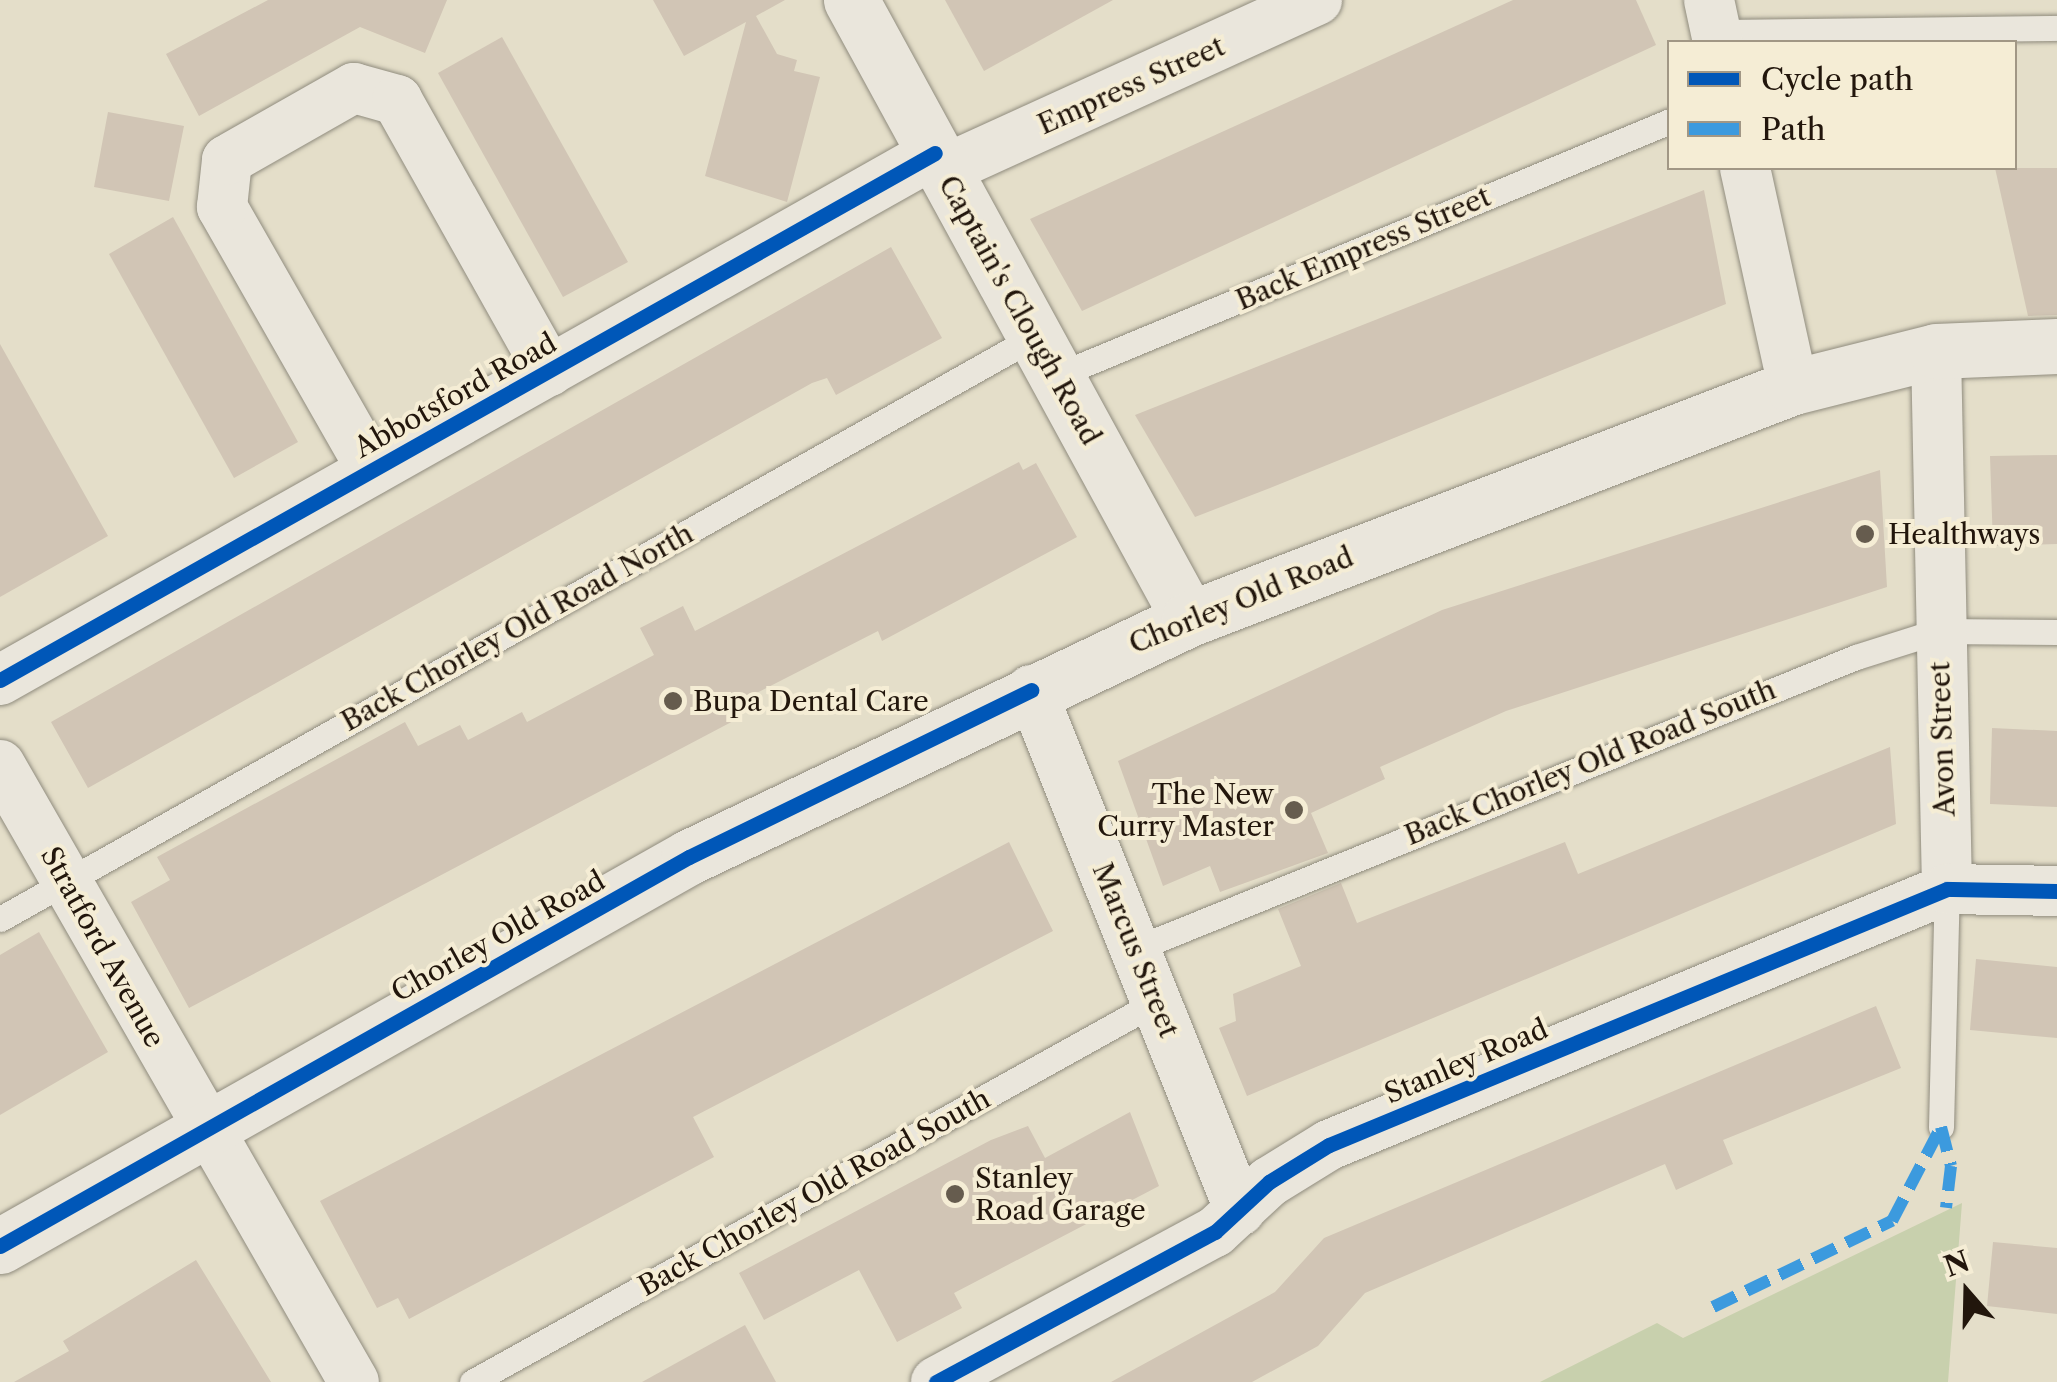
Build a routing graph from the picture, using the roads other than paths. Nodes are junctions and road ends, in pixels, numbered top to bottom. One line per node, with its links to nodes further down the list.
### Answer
1 (851, 0): 6 (main road, Captain's Clough Road)
2 (1317, 0): 6 (street, Empress Street)
3 (1714, 25): 4 (lane)
4 (2057, 28)
5 (1667, 122): 10 (lane, Back Empress Street)
6 (939, 161): 10 (main road, Captain's Clough Road); 11 (street, Abbotsford Road)
7 (1745, 170): 12 (street)
8 (2057, 346): 9 (main road, Chorley Old Road)
9 (1936, 352): 12 (main road, Chorley Old Road); 15 (street, Avon Street)
10 (1045, 356): 14 (main road, Captain's Clough Road); 20 (lane, Back Chorley Old Road North)
11 (549, 370): 13 (street, Abbotsford Road); 13 (street)
12 (1793, 387): 14 (main road, Chorley Old Road)
13 (372, 470): 17 (street, Abbotsford Road)
14 (1189, 619): 18 (main road, Chorley Old Road)
15 (1938, 631): 16 (lane, Back Chorley Old Road South); 21 (street, Avon Street); 24 (lane, Back Chorley Old Road South)
16 (2057, 632)
17 (0, 680)
18 (1031, 690): 24 (street, Marcus Street); 27 (main road, Chorley Old Road)
19 (0, 765): 20 (street, Stratford Avenue)
20 (65, 881): 23 (lane, Back Chorley Old Road North); 27 (street, Stratford Avenue)
21 (1946, 889): 22 (street, Stanley Road); 26 (lane, Avon Street); 28 (street, Stanley Road)
22 (2057, 890)
23 (0, 919)
24 (1135, 949): 25 (street, Marcus Street)
25 (1156, 1002): 28 (street, Marcus Street); 31 (lane, Back Chorley Old Road South)
26 (1941, 1127)
27 (205, 1129): 29 (main road, Chorley Old Road); 30 (street, Stratford Avenue)
28 (1240, 1211): 32 (street, Stanley Road)
29 (0, 1246)
30 (354, 1382)
31 (472, 1382)
32 (936, 1382)

